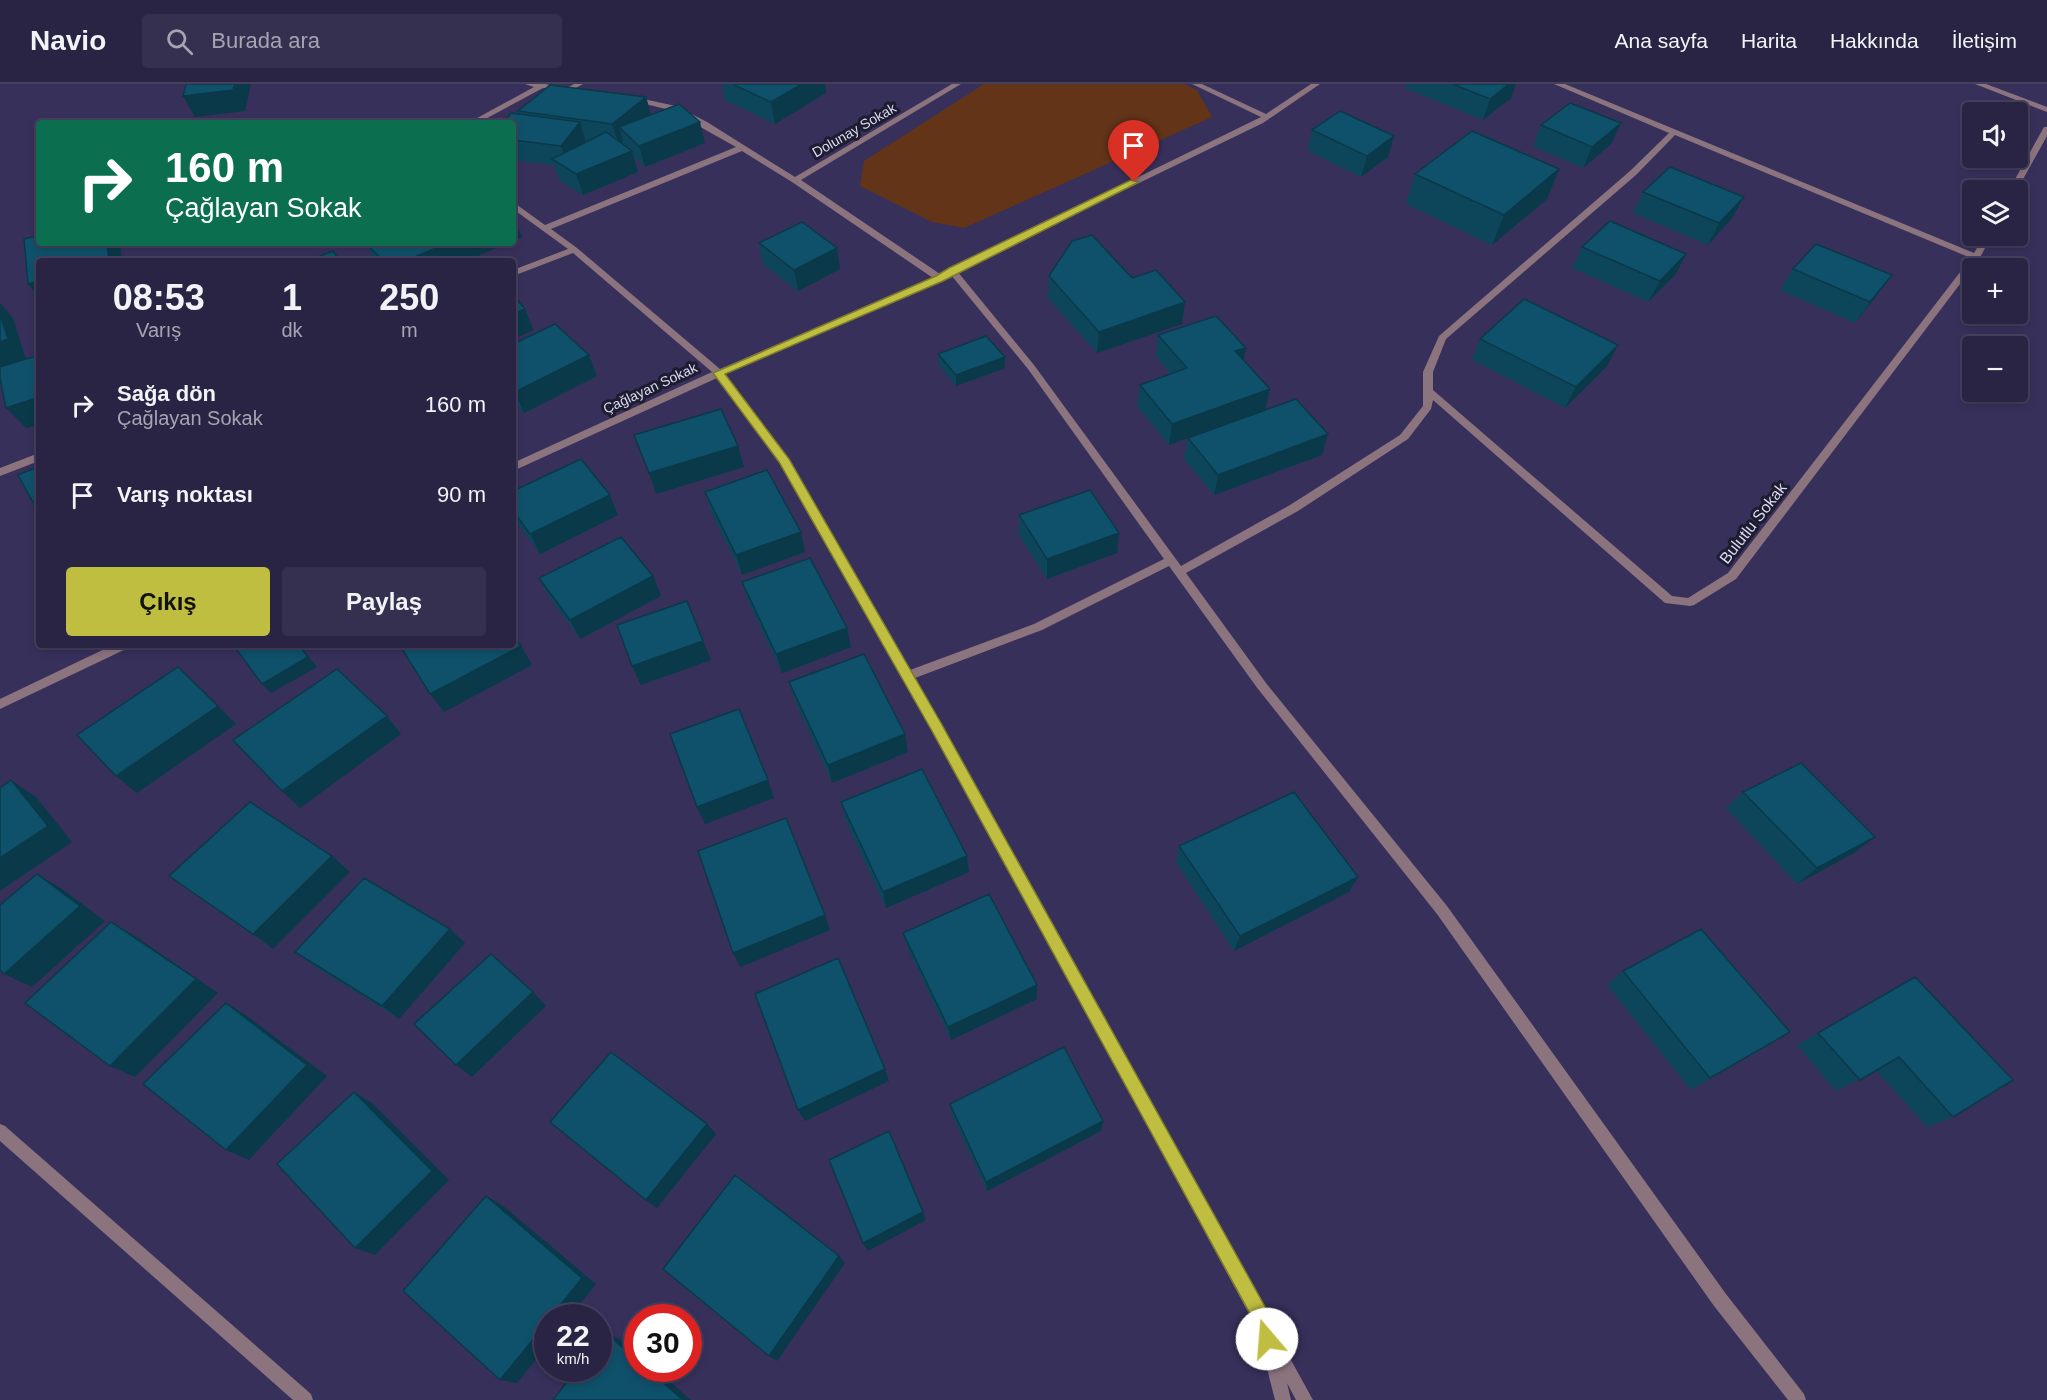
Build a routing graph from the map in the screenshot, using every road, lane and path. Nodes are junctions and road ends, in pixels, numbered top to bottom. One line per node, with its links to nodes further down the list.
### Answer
1 (529, 84): 8 (street)
2 (579, 84): 9 (street)
3 (957, 84): 18 (street, Dolunay Sokak)
4 (1196, 84): 13 (street)
5 (1316, 84): 13 (street, Çağlayan Sokak)
6 (1558, 84): 16 (street)
7 (1979, 84): 12 (street)
8 (541, 86): 9 (street); 14 (street)
9 (569, 90): 10 (street)
10 (589, 92)
11 (619, 96): 17 (street)
12 (2047, 110)
13 (1267, 117): 25 (street, Çağlayan Sokak)
14 (478, 120)
15 (2047, 129): 19 (street)
16 (1674, 132): 24 (street); 29 (street)
17 (742, 148): 18 (street); 21 (street)
18 (795, 180): 27 (street)
19 (2019, 180)
20 (516, 207): 21 (street)
21 (545, 228): 23 (street)
22 (1982, 246): 24 (street, Bulutlu Sokak)
23 (574, 250): 26 (street); 28 (street)
24 (1976, 257): 29 (street, Bulutlu Sokak)
25 (952, 270): 27 (street, Çağlayan Sokak); 33 (street)
26 (516, 272)
27 (940, 278): 28 (street, Çağlayan Sokak)
28 (719, 373): 31 (street, Çağlayan Sokak); 36 (street)
29 (1428, 391): 34 (street)
30 (36, 458): 32 (street)
31 (516, 466)
32 (0, 472)
33 (1171, 560): 34 (street); 36 (street)
34 (1180, 572): 43 (street)
35 (118, 648): 37 (street)
36 (907, 676): 39 (street)
37 (0, 704)
38 (0, 1131): 40 (street)
39 (1262, 1318): 41 (street); 42 (street)
40 (305, 1400)
41 (1283, 1400)
42 (1305, 1400)
43 (1798, 1400)

